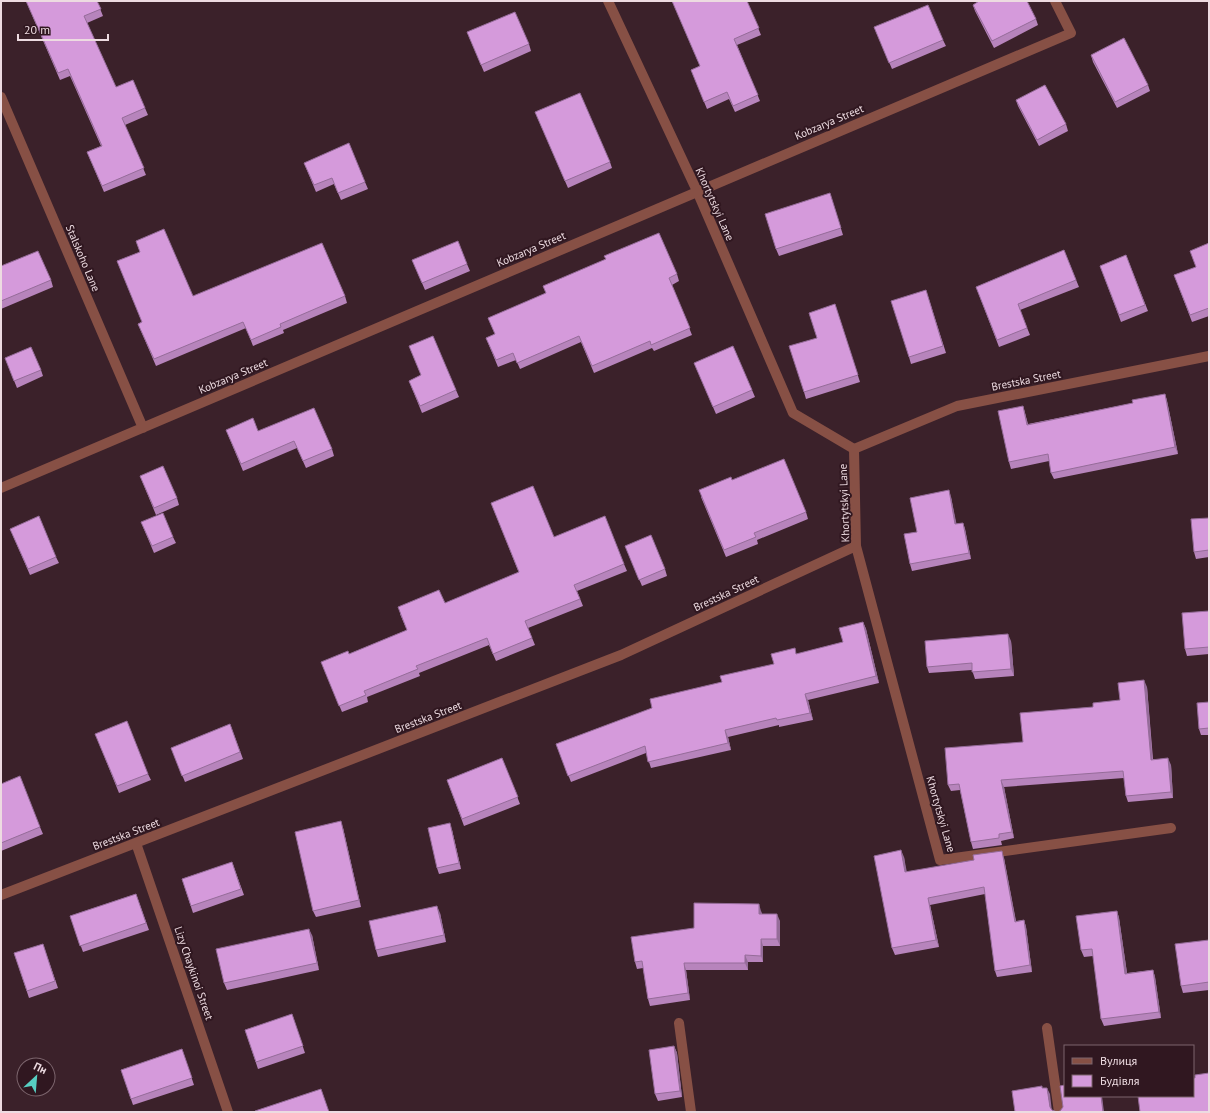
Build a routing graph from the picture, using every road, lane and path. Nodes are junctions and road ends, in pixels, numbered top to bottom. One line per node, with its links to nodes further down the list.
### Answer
1 (608, 1): 4 (street, Khortytskyi Lane)
2 (1055, 1): 4 (street, Kobzarya Street)
3 (1, 97): 6 (street, Stalskoho Lane)
4 (697, 192): 6 (street, Kobzarya Street); 7 (street, Khortytskyi Lane)
5 (1209, 356): 7 (street, Brestska Street)
6 (143, 428): 8 (street, Kobzarya Street)
7 (854, 449): 9 (street, Khortytskyi Lane)
8 (1, 488)
9 (856, 546): 10 (street, Khortytskyi Lane); 11 (street, Brestska Street)
10 (1171, 828)
11 (136, 843): 12 (street, Brestska Street); 15 (street, Lizy Chaykinoi Street)
12 (1, 896)
13 (679, 1023): 16 (street)
14 (1047, 1028): 17 (street)
15 (228, 1112)
16 (691, 1112)
17 (1059, 1112)

